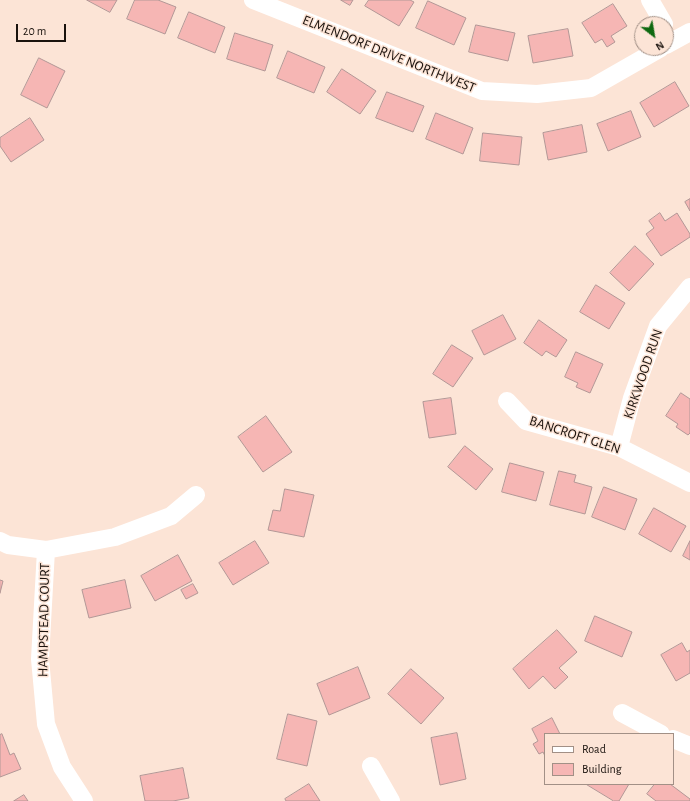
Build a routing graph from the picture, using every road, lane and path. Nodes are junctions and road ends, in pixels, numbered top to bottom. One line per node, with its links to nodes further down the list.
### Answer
1 (253, 0): 6 (street, ELMENDORF DRIVE NORTHWEST)
2 (650, 0): 3 (street)
3 (659, 16)
4 (690, 32): 5 (street, ELMENDORF DRIVE NORTHWEST)
5 (674, 38)
6 (642, 56)
7 (690, 287): 9 (street, KIRKWOOD RUN)
8 (507, 400): 9 (street, BANCROFT GLEN)
9 (619, 447): 10 (street, BANCROFT GLEN)
10 (690, 483)
11 (196, 496): 13 (street)
12 (0, 542): 13 (street)
13 (46, 550): 19 (street, HAMPSTEAD COURT)
14 (622, 713): 15 (street)
15 (659, 733)
16 (674, 739): 17 (street)
17 (690, 746)
18 (370, 766): 20 (street)
19 (84, 801)
20 (391, 801)

